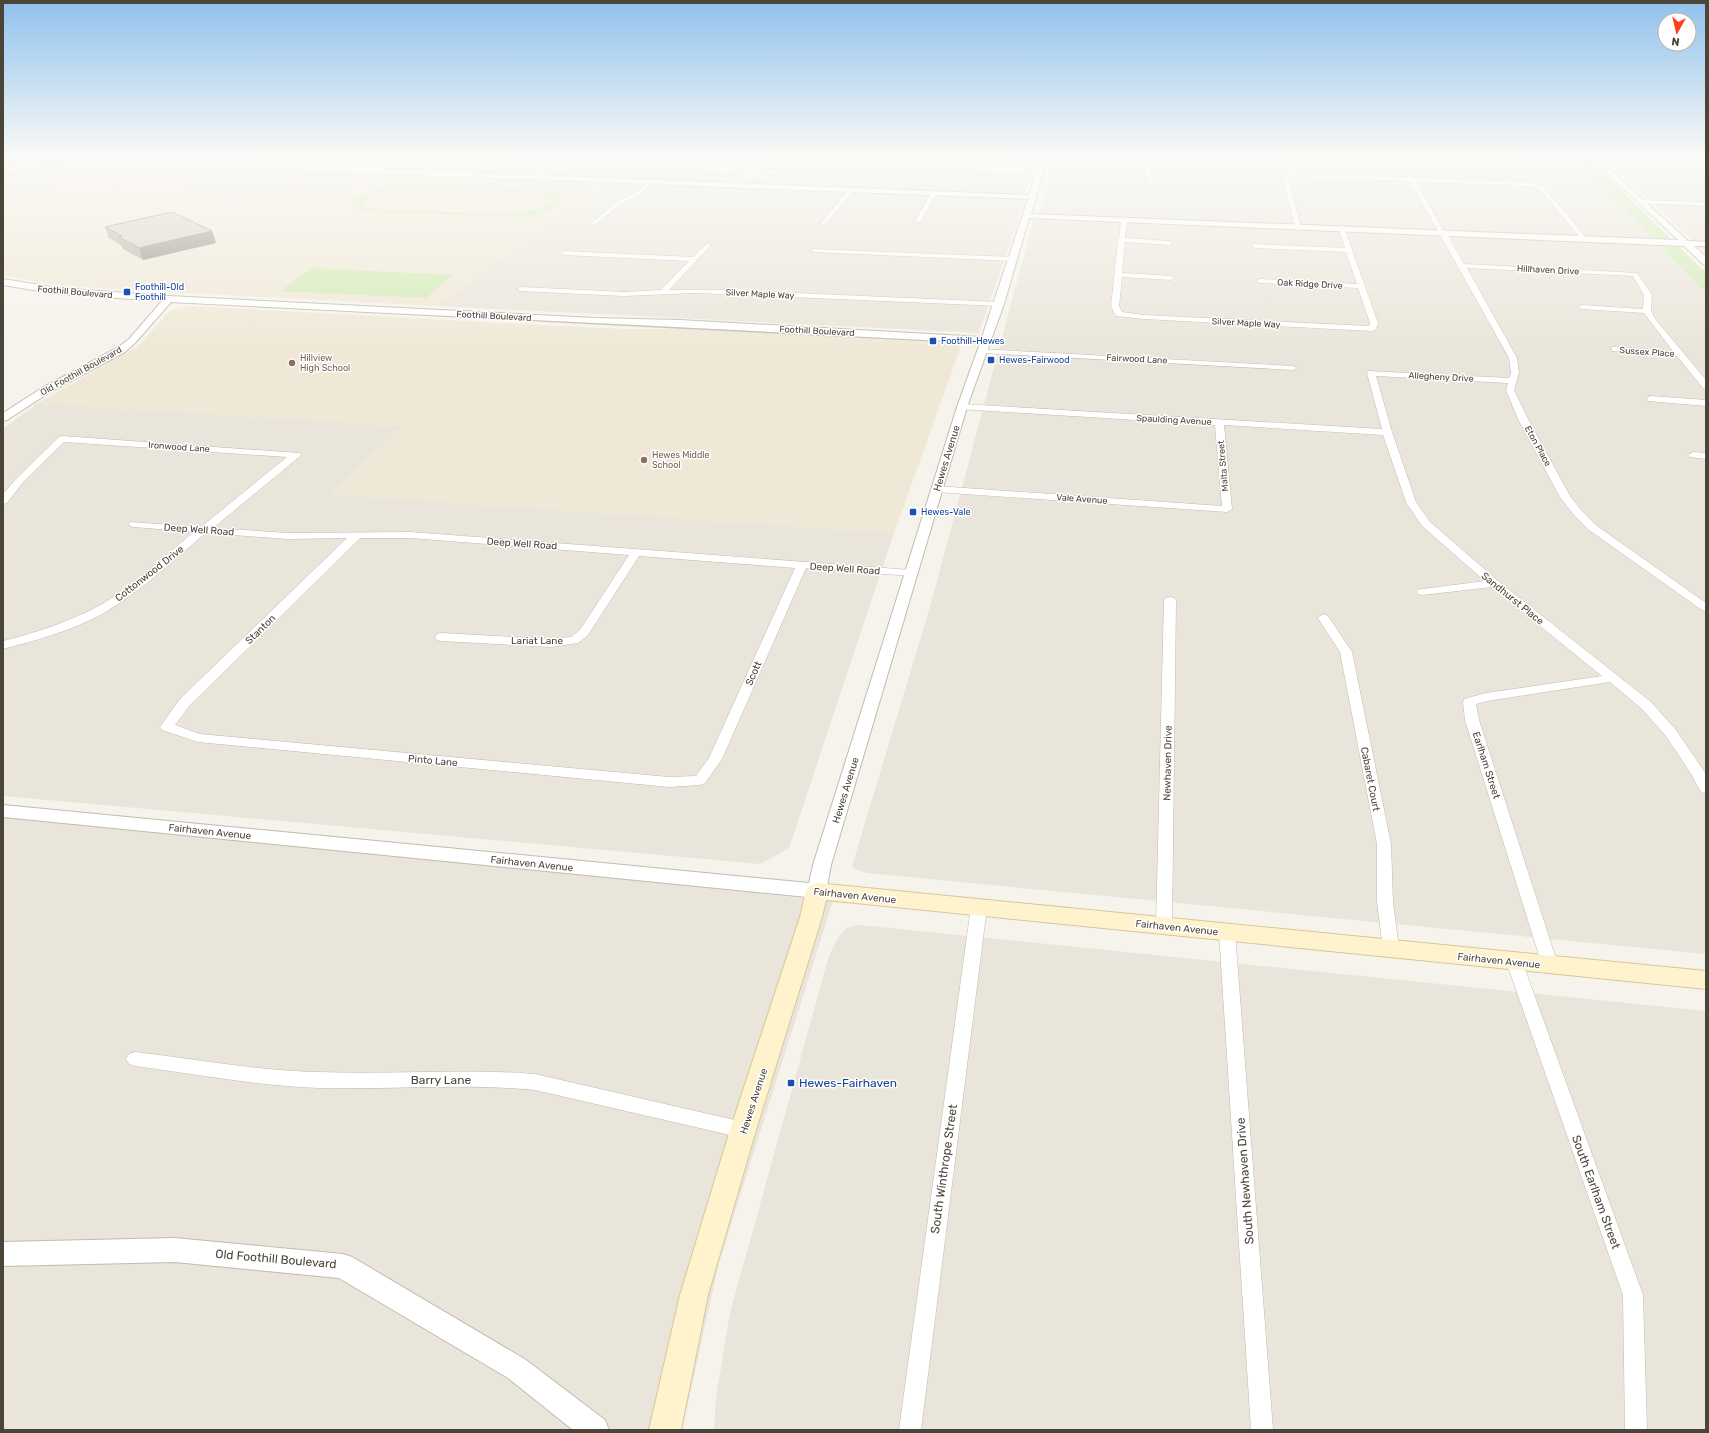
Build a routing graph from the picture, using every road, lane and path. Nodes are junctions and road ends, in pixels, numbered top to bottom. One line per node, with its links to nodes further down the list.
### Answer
1 (1024, 223): 21 (street, Hewes Avenue)
2 (1124, 223): 11 (street)
3 (1171, 223): 8 (street)
4 (1297, 223): 8 (street)
5 (1437, 223): 10 (street, Eton Place)
6 (1571, 223): 12 (street)
7 (1664, 223): 14 (street)
8 (1298, 228): 9 (street)
9 (1342, 230): 10 (street); 18 (street)
10 (1443, 234): 12 (street); 24 (street, Eton Place)
11 (1120, 240): 13 (street); 25 (street)
12 (1585, 240): 14 (street)
13 (1169, 243)
14 (1686, 243): 16 (street); 23 (street)
15 (708, 244): 22 (street)
16 (1706, 244)
17 (1254, 246): 18 (street)
18 (1349, 250): 29 (street)
19 (814, 251): 21 (street)
20 (564, 253): 22 (street)
21 (1013, 259): 33 (street, Hewes Avenue)
22 (694, 260): 31 (street)
23 (1706, 262)
24 (1462, 266): 35 (street, Hillhaven Drive); 41 (street, Eton Place)
25 (1118, 275): 26 (street); 29 (street, Silver Maple Way)
26 (1171, 278)
27 (1260, 281): 29 (street, Oak Ridge Drive)
28 (3, 282): 32 (street, Foothill Boulevard)
29 (1361, 286)
30 (521, 289): 31 (street, Silver Maple Way)
31 (662, 293): 33 (street, Silver Maple Way)
32 (169, 299): 36 (street, Foothill Boulevard); 46 (street, Old Foothill Boulevard)
33 (999, 304): 36 (street, Hewes Avenue)
34 (1582, 307): 35 (street)
35 (1647, 311): 38 (street, Sussex Place)
36 (984, 346): 39 (street, Fairwood Lane); 45 (street, Hewes Avenue)
37 (1615, 349): 38 (street, Sussex Place)
38 (1680, 354): 42 (street, Sussex Place)
39 (1293, 368)
40 (1371, 374): 41 (street, Allegheny Drive); 48 (street, Sandhurst Place)
41 (1512, 381): 64 (street, Eton Place)
42 (1706, 386)
43 (1651, 399): 44 (street)
44 (1706, 403)
45 (962, 407): 47 (street, Spaulding Avenue); 52 (street, Hewes Avenue)
46 (3, 418)
47 (1219, 422): 48 (street, Spaulding Avenue); 54 (street, Malta Street)
48 (1387, 432): 61 (street, Sandhurst Place)
49 (296, 455): 53 (street, Ironwood Lane); 56 (street, Cottonwood Drive)
50 (1692, 455): 51 (street)
51 (1706, 456)
52 (936, 489): 54 (street, Vale Avenue); 60 (street, Hewes Avenue)
53 (3, 501)
54 (1227, 509)
55 (134, 524): 56 (street, Deep Well Road)
56 (205, 529): 57 (street, Deep Well Road); 67 (street, Cottonwood Drive)
57 (357, 535): 58 (street, Deep Well Road); 69 (street, Stanton)
58 (636, 552): 59 (street, Deep Well Road); 66 (street, Lariat Lane)
59 (802, 564): 60 (street, Deep Well Road); 70 (street, Scott)
60 (911, 573): 73 (street, Hewes Avenue)
61 (1494, 583): 62 (street); 68 (street, Sandhurst Place)
62 (1422, 592)
63 (1170, 600): 75 (street, Newhaven Drive)
64 (1706, 608)
65 (1324, 618): 77 (street, Cabaret Court)
66 (441, 637)
67 (3, 644)
68 (1612, 678): 71 (street, Sandhurst Place); 79 (street, Earlham Street)
69 (167, 727): 70 (street, Pinto Lane)
70 (700, 780)
71 (1706, 789)
72 (3, 811): 73 (street, Fairhaven Avenue)
73 (817, 891): 74 (main road, Fairhaven Avenue); 82 (main road, Hewes Avenue)
74 (979, 907): 75 (main road, Fairhaven Avenue); 86 (street, South Winthrope Street)
75 (1164, 926): 76 (main road, Fairhaven Avenue)
76 (1227, 932): 77 (main road, Fairhaven Avenue); 87 (street, South Newhaven Drive)
77 (1391, 949): 78 (main road, Fairhaven Avenue)
78 (1514, 961): 79 (main road, Fairhaven Avenue); 88 (street, South Earlham Street)
79 (1550, 965): 80 (main road, Fairhaven Avenue)
80 (1706, 980)
81 (134, 1059): 82 (street, Barry Lane)
82 (743, 1130): 85 (main road, Hewes Avenue)
83 (3, 1254): 84 (street, Old Foothill Boulevard)
84 (595, 1430)
85 (665, 1430)
86 (910, 1430)
87 (1262, 1430)
88 (1636, 1430)

